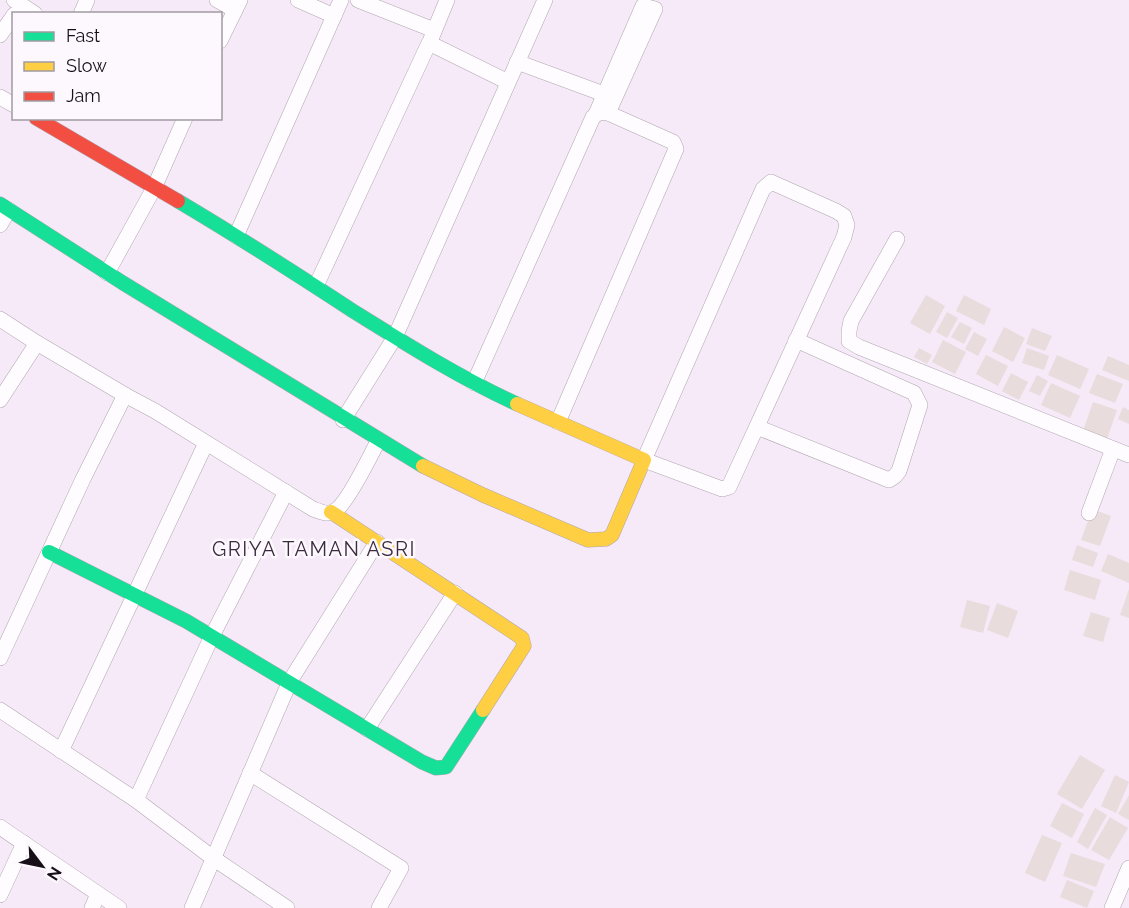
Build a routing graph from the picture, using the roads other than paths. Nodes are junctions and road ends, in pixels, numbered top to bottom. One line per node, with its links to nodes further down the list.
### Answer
1 (218, 0): 7 (street)
2 (298, 0): 9 (street)
3 (342, 0): 9 (street)
4 (358, 0): 12 (street)
5 (447, 0): 12 (street)
6 (545, 0): 13 (street)
7 (238, 5): 11 (street)
8 (12, 13): 10 (street)
9 (334, 16): 21 (street)
10 (0, 35)
11 (222, 37)
12 (432, 37): 14 (street); 24 (street)
13 (517, 62): 14 (street); 15 (street)
14 (508, 82): 26 (street)
15 (606, 105): 15 (street); 29 (street); 33 (street)
16 (39, 120): 18 (street)
17 (184, 120): 18 (street)
18 (154, 188): 21 (street); 23 (street)
19 (4, 207): 20 (street); 23 (street)
20 (0, 225)
21 (236, 236): 24 (street)
22 (897, 238): 37 (street)
23 (107, 273): 32 (street)
24 (316, 286): 26 (street)
25 (0, 319): 28 (street)
26 (395, 337): 29 (street); 32 (street)
27 (796, 340): 34 (street); 34 (street); 39 (street)
28 (37, 343): 30 (street); 31 (street)
29 (474, 383): 33 (street)
30 (125, 395): 36 (street); 44 (street)
31 (0, 400)
32 (343, 420): 35 (street)
33 (558, 422): 39 (street)
34 (757, 427): 39 (street)
35 (378, 441): 39 (street); 41 (street)
36 (206, 442): 40 (street); 46 (street)
37 (1113, 449): 38 (street); 42 (street)
38 (1129, 455)
39 (644, 460)
40 (286, 492): 41 (street); 48 (street)
41 (331, 512): 43 (street)
42 (1089, 513)
43 (377, 542): 45 (street); 50 (street)
44 (49, 552): 46 (street); 47 (street)
45 (455, 593): 52 (street); 52 (street)
46 (135, 595): 48 (street); 53 (street)
47 (6, 627): 49 (street)
48 (212, 636): 50 (street); 55 (street)
49 (0, 658)
50 (290, 681): 52 (street); 54 (street)
51 (0, 710): 53 (street)
52 (367, 729)
53 (61, 751): 55 (street)
54 (250, 773): 58 (street); 65 (street)
55 (136, 800): 58 (street)
56 (0, 827): 57 (street)
57 (24, 843): 60 (street); 61 (street)
58 (213, 858): 63 (street); 64 (street)
59 (1129, 868): 66 (street)
60 (0, 895)
61 (95, 901): 62 (street)
62 (119, 908)
63 (192, 908)
64 (287, 908)
65 (379, 908)
66 (1112, 908)

